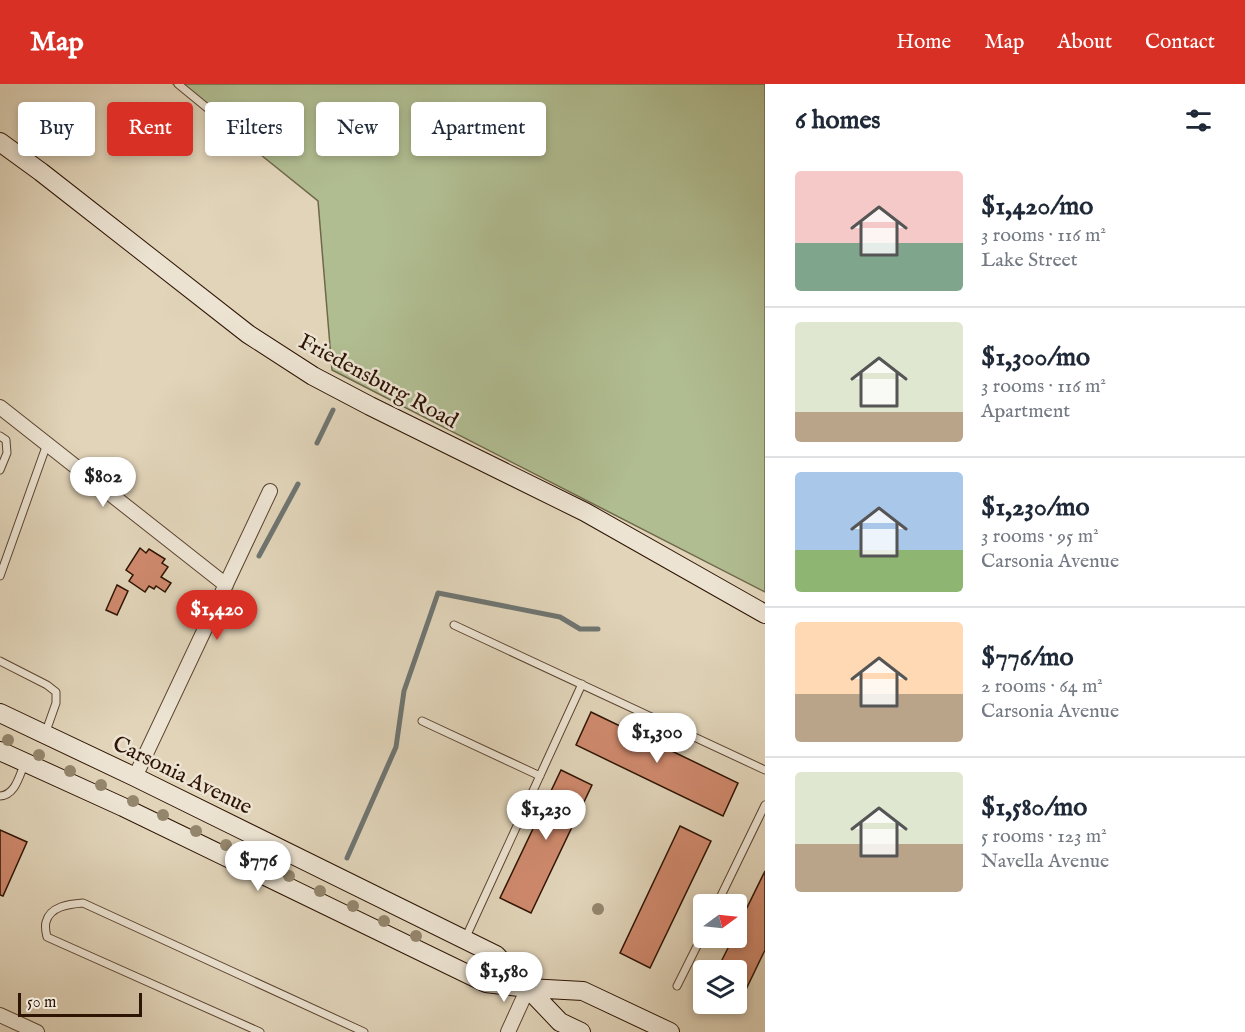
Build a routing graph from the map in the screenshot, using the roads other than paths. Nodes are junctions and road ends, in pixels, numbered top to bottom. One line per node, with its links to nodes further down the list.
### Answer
1 (178, 84): 2 (lane)
2 (205, 106)
3 (0, 142): 11 (street, Friedensburg Road)
4 (0, 406): 6 (street)
5 (0, 436): 7 (lane)
6 (47, 444): 9 (lane); 10 (street)
7 (0, 470)
8 (270, 491): 10 (street)
9 (0, 576)
10 (226, 585): 22 (street)
11 (765, 614)
12 (454, 625): 14 (lane)
13 (0, 661): 17 (lane)
14 (582, 684): 20 (lane); 21 (lane)
15 (0, 713): 17 (street, Carsonia Avenue)
16 (422, 721): 21 (lane)
17 (45, 734): 22 (street, Carsonia Avenue)
18 (0, 751): 19 (street)
19 (25, 762): 23 (lane); 29 (street)
20 (765, 770)
21 (540, 776): 26 (lane)
22 (135, 777): 26 (street, Carsonia Avenue)
23 (0, 796)
24 (765, 805): 25 (lane)
25 (722, 894)
26 (465, 939): 29 (street, Carsonia Avenue)
27 (696, 948): 28 (lane)
28 (677, 986)
29 (528, 988): 34 (street); 35 (street, Carsonia Avenue); 36 (street)
30 (0, 1015): 31 (street)
31 (37, 1032)
32 (260, 1032): 33 (lane)
33 (364, 1032)
34 (508, 1032)
35 (581, 1032)
36 (670, 1032)

